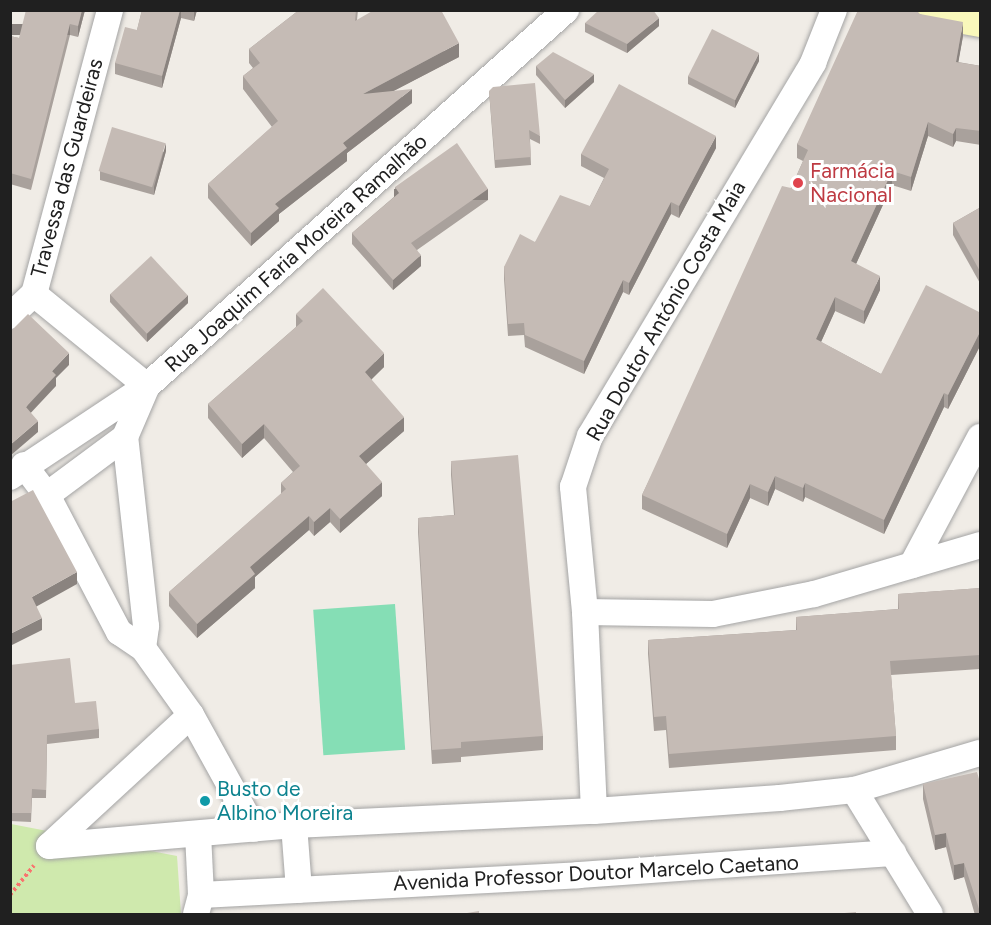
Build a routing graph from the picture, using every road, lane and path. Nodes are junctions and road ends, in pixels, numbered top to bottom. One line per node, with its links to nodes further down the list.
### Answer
1 (110, 10): 6 (street, Travessa das Guardeiras)
2 (566, 10): 8 (street, Rua Joaquim Faria Moreira Ramalhão)
3 (834, 10): 15 (street, Rua Doutor António Costa Maia)
4 (924, 10): 5 (main road)
5 (981, 20)
6 (34, 294): 7 (street, Travessa das Guardeiras); 8 (street)
7 (10, 316)
8 (147, 386): 9 (street); 11 (street, Rua Joaquim Faria Moreira Ramalhão)
9 (125, 437): 12 (street); 16 (street)
10 (981, 437): 14 (street)
11 (17, 471): 12 (street)
12 (47, 495): 16 (street)
13 (981, 545): 14 (street)
14 (912, 565): 15 (street)
15 (585, 612): 20 (street, Rua Doutor António Costa Maia)
16 (143, 648): 17 (street)
17 (191, 715): 22 (street); 24 (street)
18 (981, 753): 19 (street)
19 (854, 790): 20 (street); 25 (street)
20 (594, 811): 21 (street)
21 (294, 825): 22 (street); 26 (street)
22 (254, 829): 23 (street)
23 (198, 834): 24 (street); 28 (street, Avenida Professor Doutor Marcelo Caetano)
24 (49, 846): 27 (path)
25 (893, 853): 26 (street, Avenida Professor Doutor Marcelo Caetano); 29 (street)
26 (299, 890): 28 (street, Avenida Professor Doutor Marcelo Caetano)
27 (10, 895)
28 (199, 905)
29 (930, 915)

